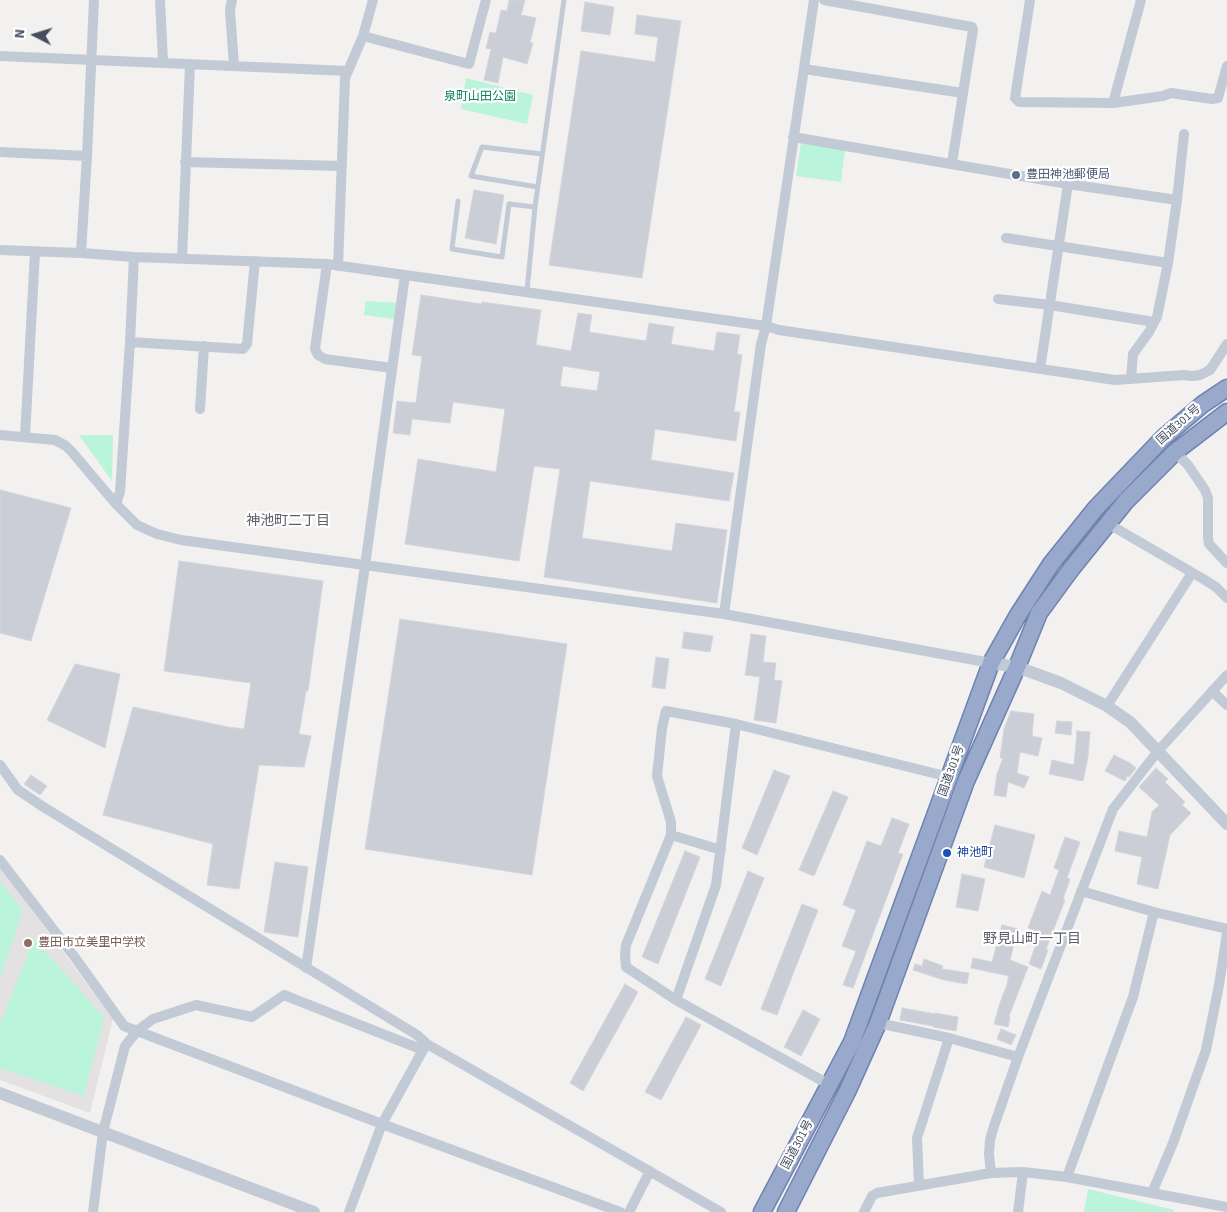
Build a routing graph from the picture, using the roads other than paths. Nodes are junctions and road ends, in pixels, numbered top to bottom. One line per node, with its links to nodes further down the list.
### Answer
1 (94, 0): 13 (street)
2 (160, 0): 14 (street)
3 (232, 0): 16 (street)
4 (486, 0): 11 (street)
5 (564, 0): 25 (lane)
6 (814, 0): 18 (street)
7 (824, 0): 20 (street)
8 (1030, 0): 21 (street)
9 (1140, 0): 21 (street)
10 (370, 1): 11 (street)
11 (363, 36): 19 (street)
12 (0, 56): 13 (street)
13 (92, 59): 14 (street); 26 (street)
14 (163, 62): 15 (street)
15 (190, 65): 16 (street); 27 (street)
16 (234, 66): 19 (street)
17 (1227, 66): 21 (street)
18 (804, 69): 20 (street); 23 (street)
19 (348, 71): 29 (street)
20 (963, 93): 28 (street)
21 (1113, 103)
22 (1184, 134): 32 (street)
23 (793, 137): 28 (street); 51 (street)
24 (0, 152): 26 (street)
25 (542, 154): 31 (lane); 31 (lane)
26 (87, 156): 39 (street)
27 (186, 162): 29 (street); 41 (street)
28 (952, 163): 30 (street)
29 (342, 166): 45 (street)
30 (1068, 184): 32 (street); 36 (street)
31 (538, 187): 34 (lane)
32 (1177, 200): 43 (street)
33 (458, 201): 34 (lane)
34 (535, 207): 47 (lane)
35 (1006, 238): 36 (street)
36 (1059, 246): 43 (street); 49 (street)
37 (0, 250): 38 (street)
38 (36, 252): 39 (street); 62 (street)
39 (81, 253): 40 (street)
40 (134, 257): 41 (street); 52 (street)
41 (182, 258): 42 (street)
42 (254, 261): 44 (street); 54 (street)
43 (1168, 263): 50 (street)
44 (327, 264): 45 (street); 55 (street)
45 (338, 266): 46 (street)
46 (405, 275): 47 (street); 55 (street)
47 (527, 291): 51 (street)
48 (998, 299): 49 (street)
49 (1050, 305): 50 (street); 56 (street)
50 (1154, 322): 57 (street)
51 (766, 326): 56 (street); 70 (street)
52 (130, 342): 54 (street); 64 (street)
53 (1227, 344): 57 (street)
54 (204, 346): 59 (street)
55 (392, 368): 67 (street)
56 (1040, 369): 57 (street)
57 (1131, 379)
58 (1227, 388): 71 (highway, 国道301号)
59 (200, 409)
60 (1227, 412): 63 (highway, 国道301号)
61 (0, 435): 62 (street)
62 (25, 436): 64 (street)
63 (1174, 452): 65 (highway, 国道301号); 66 (street)
64 (116, 504): 67 (street)
65 (1107, 523): 68 (street); 72 (highway, 国道301号)
66 (1227, 563)
67 (365, 566): 70 (street); 89 (street)
68 (1192, 573): 69 (street); 76 (street)
69 (1227, 598)
70 (724, 614): 71 (street)
71 (991, 662): 72 (street); 80 (highway, 国道301号)
72 (1017, 667): 76 (street); 91 (highway, 国道301号)
73 (1227, 675): 74 (street)
74 (1212, 691): 75 (street); 78 (street)
75 (1227, 705)
76 (1108, 706): 78 (street)
77 (736, 724): 80 (street); 82 (street); 83 (street)
78 (1158, 750): 81 (street); 85 (street)
79 (0, 765): 89 (street)
80 (949, 778): 96 (highway, 国道301号)
81 (1227, 824)
82 (671, 836): 83 (street); 90 (street)
83 (721, 850): 90 (street)
84 (0, 860): 92 (street)
85 (1081, 891): 86 (street); 95 (street)
86 (1154, 912): 87 (street); 103 (street)
87 (1227, 929)
88 (1227, 933): 105 (street)
89 (306, 968): 94 (street)
90 (676, 1000): 96 (street)
91 (878, 1023): 93 (street); 114 (highway, 国道301号)
92 (138, 1030): 94 (street); 98 (street); 99 (street)
93 (949, 1038): 95 (street); 104 (street)
94 (425, 1047): 98 (street); 100 (street)
95 (1018, 1056): 102 (street)
96 (830, 1085): 113 (highway, 国道301号)
97 (0, 1093): 99 (street)
98 (382, 1124): 109 (street); 110 (street)
99 (103, 1132): 107 (street); 108 (street)
100 (650, 1171): 111 (street); 112 (street)
101 (1022, 1172): 102 (street); 103 (street); 116 (street)
102 (991, 1173): 104 (street)
103 (1067, 1177): 105 (street)
104 (918, 1185): 115 (street)
105 (1152, 1193): 106 (street)
106 (1227, 1207)
107 (93, 1212)
108 (314, 1212)
109 (349, 1212)
110 (620, 1212)
111 (629, 1212)
112 (721, 1212)
113 (762, 1212)
114 (786, 1212)
115 (864, 1212)
116 (1018, 1212)

